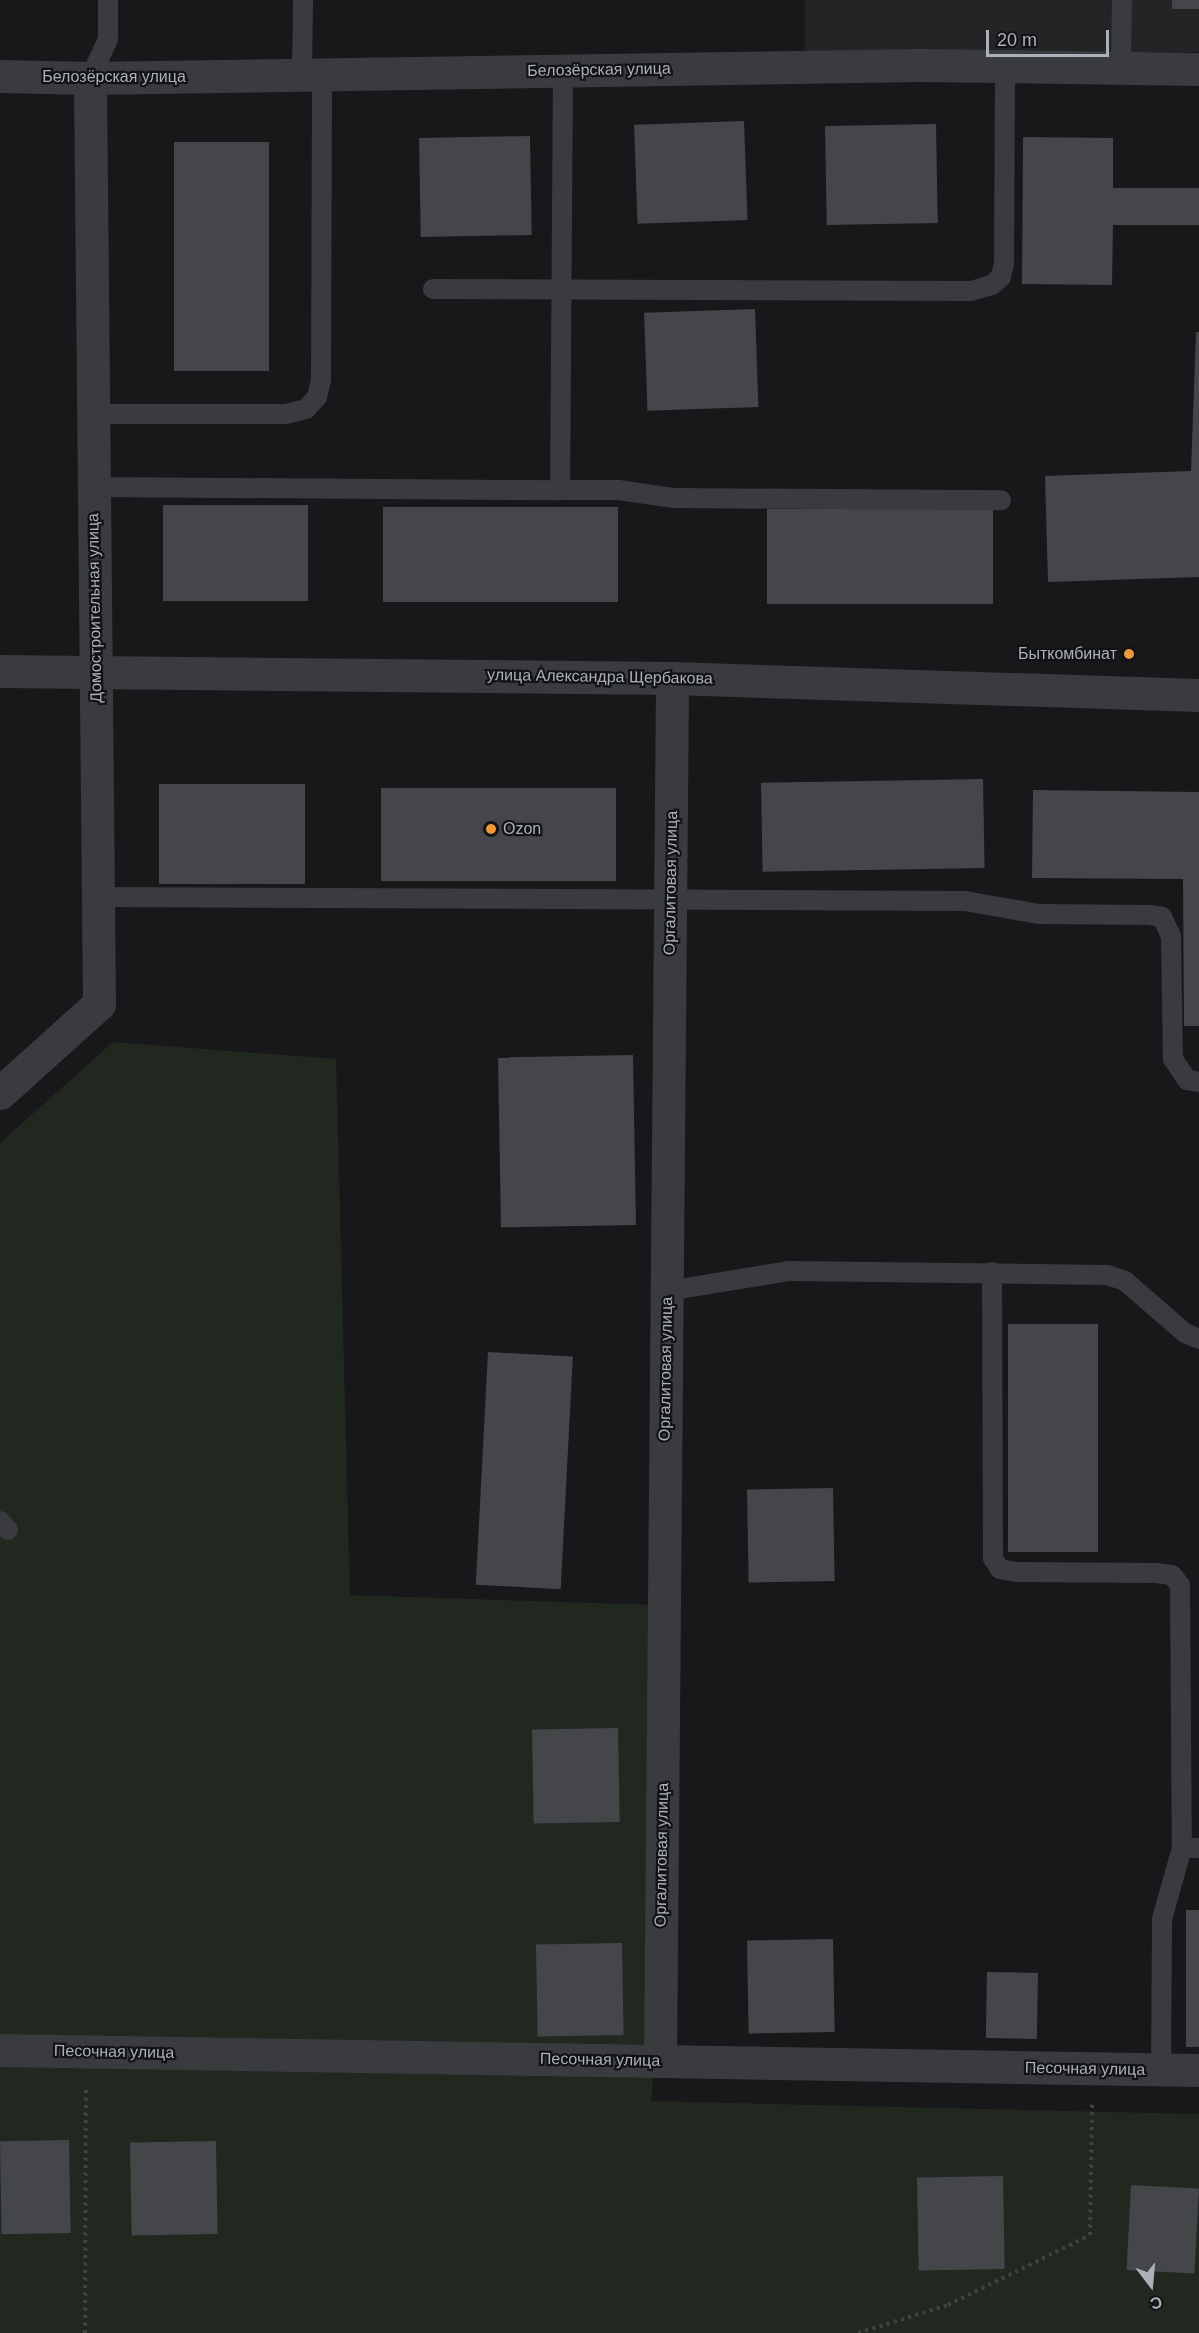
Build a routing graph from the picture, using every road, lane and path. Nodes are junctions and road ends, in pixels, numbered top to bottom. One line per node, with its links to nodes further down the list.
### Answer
1 (108, 0): 10 (lane)
2 (303, 0): 8 (lane)
3 (1122, 0): 5 (lane)
4 (1005, 66): 5 (street, Белозёрская улица); 7 (street, Белозёрская улица); 12 (lane)
5 (1121, 68): 6 (street, Белозёрская улица)
6 (1199, 69)
7 (563, 70): 8 (street, Белозёрская улица); 12 (lane)
8 (312, 74): 10 (street, Белозёрская улица); 13 (lane)
9 (0, 76): 10 (street, Белозёрская улица)
10 (90, 78): 13 (street, Домостроительная улица)
11 (433, 289): 12 (lane)
12 (561, 289): 15 (lane)
13 (93, 414): 14 (street, Домостроительная улица)
14 (94, 487): 15 (lane); 18 (street, Домостроительная улица)
15 (560, 490): 16 (lane)
16 (1000, 500)
17 (0, 671): 18 (street, улица Александра Щербакова)
18 (96, 671): 19 (street, улица Александра Щербакова); 21 (street, Домостроительная улица)
19 (672, 678): 20 (street, улица Александра Щербакова); 22 (street, Оргалитовая улица)
20 (1199, 695)
21 (98, 897): 22 (lane); 24 (street, Домостроительная улица)
22 (670, 900): 23 (lane); 26 (street, Оргалитовая улица)
23 (1199, 1082)
24 (0, 1093)
25 (992, 1272): 26 (lane); 27 (lane); 28 (lane)
26 (667, 1291): 31 (street, Оргалитовая улица)
27 (1199, 1339)
28 (1190, 1848): 33 (lane)
29 (0, 2050): 30 (street, Песочная улица)
30 (86, 2051): 31 (street, Песочная улица); 35 (path)
31 (660, 2061): 32 (street, Песочная улица)
32 (1092, 2069): 33 (street, Песочная улица); 36 (path)
33 (1161, 2070): 34 (street, Песочная улица)
34 (1199, 2070)
35 (85, 2333)
36 (858, 2333)

